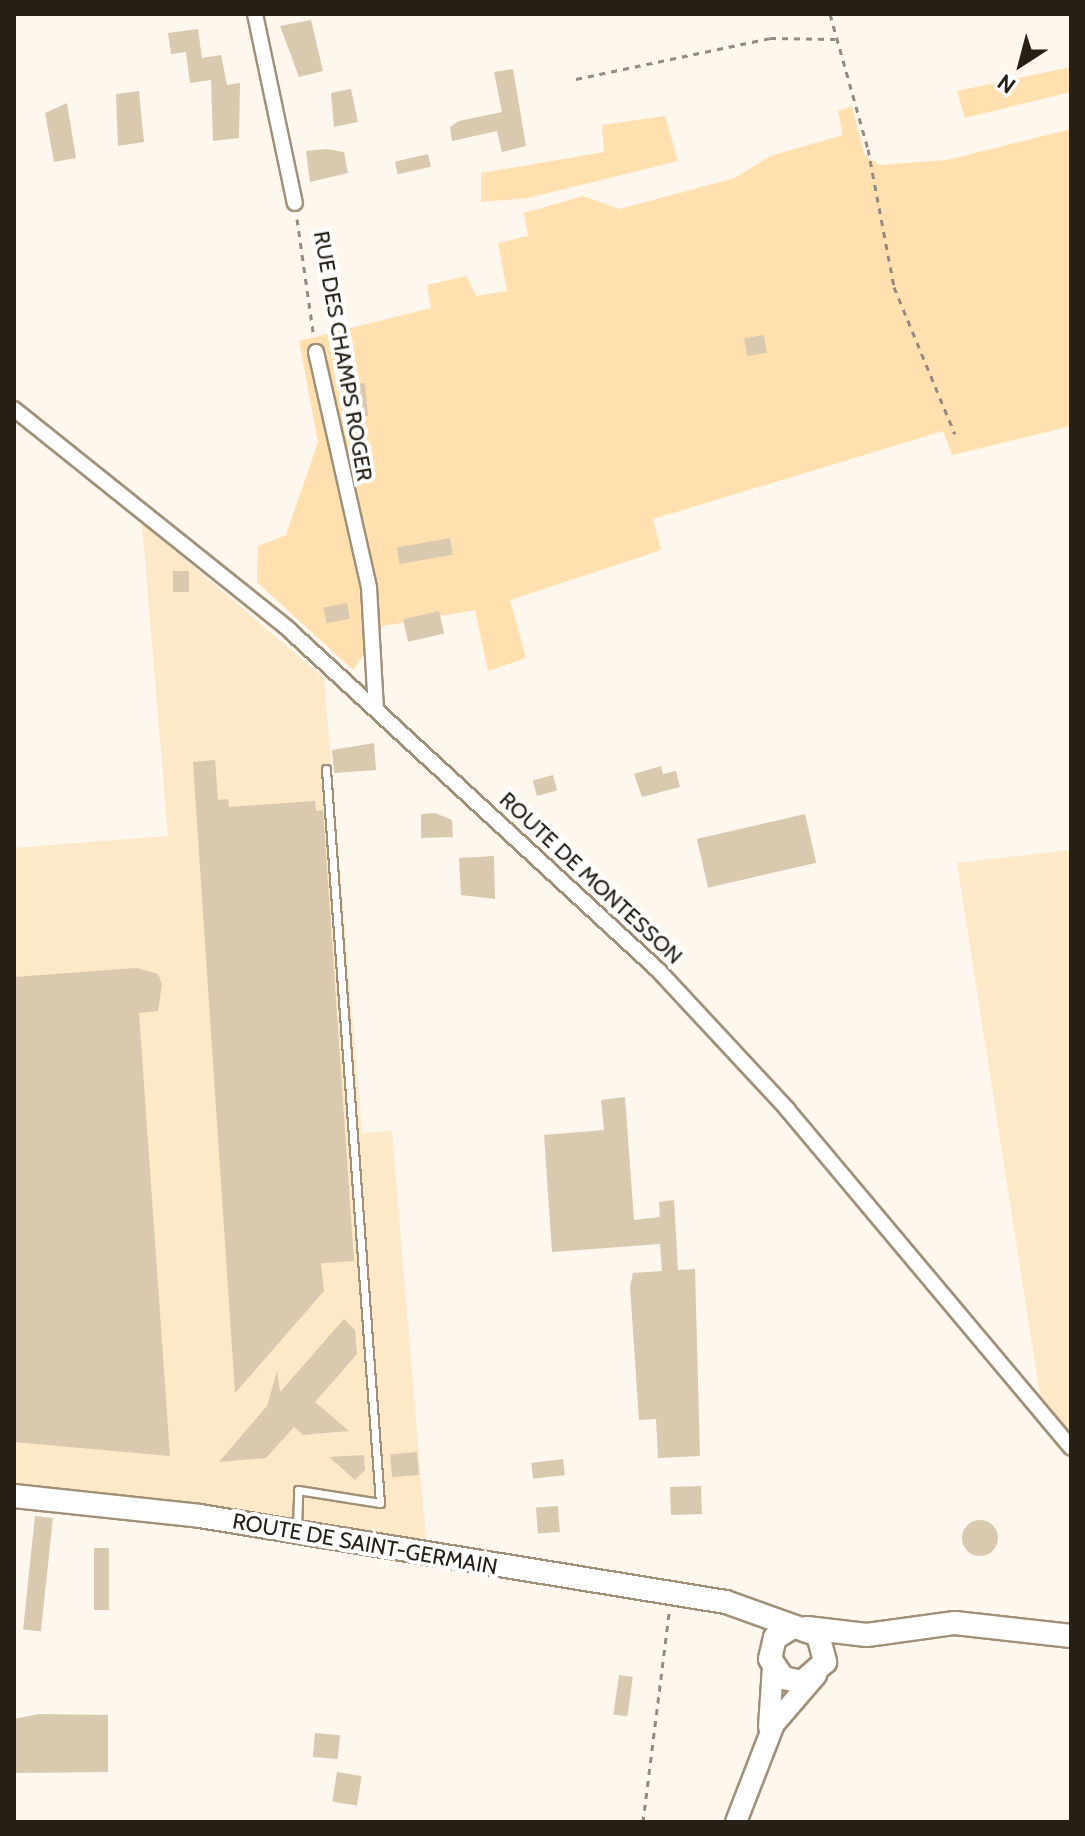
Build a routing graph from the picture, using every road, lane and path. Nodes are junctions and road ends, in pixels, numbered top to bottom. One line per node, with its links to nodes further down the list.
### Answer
1 (255, 14): 5 (street, RUE DES CHAMPS ROGER)
2 (830, 14): 3 (path)
3 (835, 39): 4 (path); 8 (path)
4 (576, 79)
5 (295, 203): 6 (path, RUE DES CHAMPS ROGER)
6 (316, 352): 9 (street, RUE DES CHAMPS ROGER)
7 (14, 409): 9 (street, ROUTE DE MONTESSON)
8 (955, 434)
9 (376, 708): 11 (street, ROUTE DE MONTESSON)
10 (326, 769): 13 (lane)
11 (1071, 1448)
12 (14, 1496): 13 (main road, ROUTE DE SAINT-GERMAIN)
13 (297, 1533): 14 (main road, ROUTE DE SAINT-GERMAIN)
14 (671, 1592): 15 (main road, ROUTE DE SAINT-GERMAIN); 22 (path)
15 (715, 1600): 16 (main road, ROUTE DE SAINT-GERMAIN); 19 (main road, ROUTE DE SAINT-GERMAIN)
16 (800, 1627): 17 (main road, ROUTE DE SAINT-GERMAIN); 19 (main road); 20 (main road)
17 (885, 1633): 18 (main road, ROUTE DE SAINT-GERMAIN); 20 (main road, ROUTE DE SAINT-GERMAIN)
18 (1071, 1636)
19 (772, 1661): 20 (main road); 21 (main road)
20 (819, 1672): 21 (main road)
21 (765, 1743): 23 (main road)
22 (643, 1822)
23 (736, 1822)

